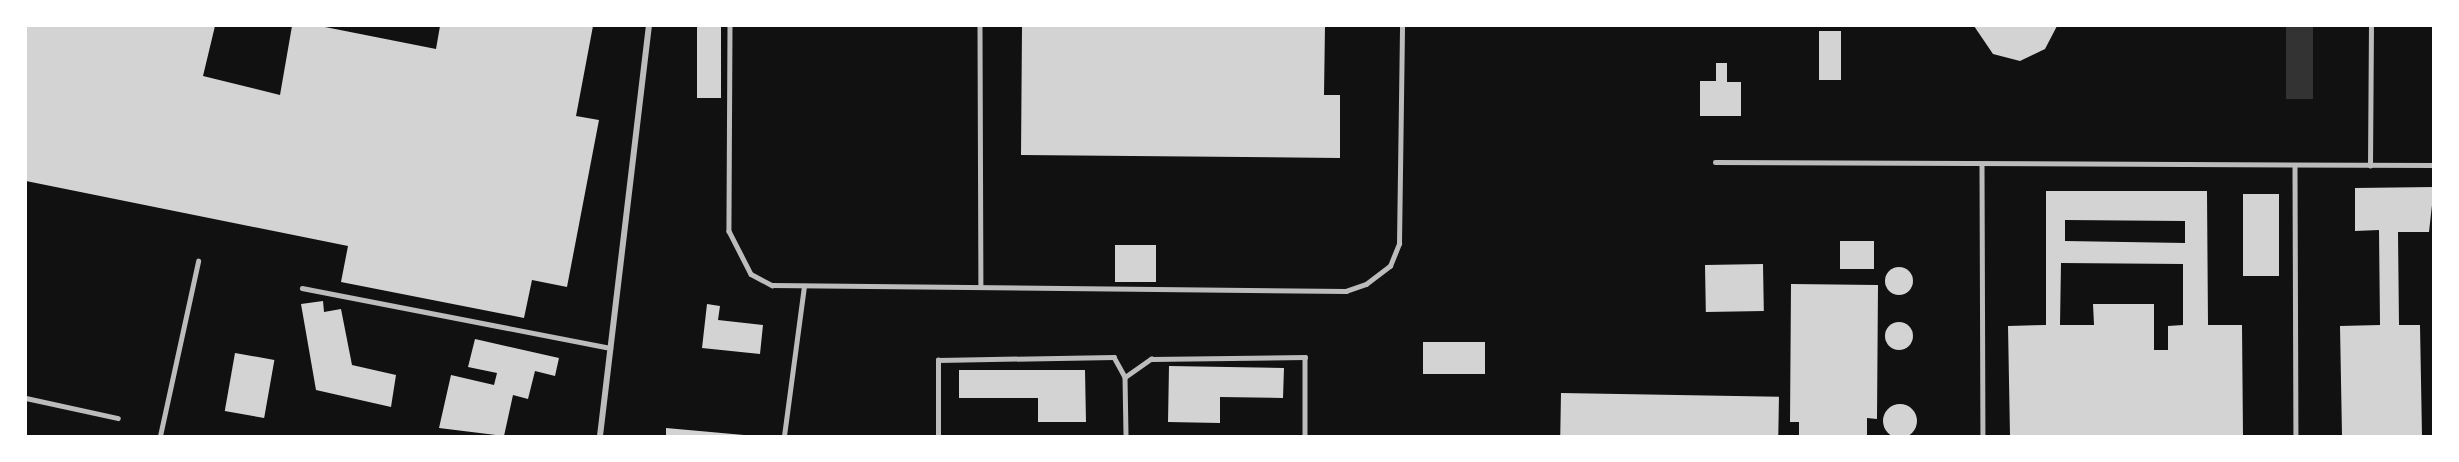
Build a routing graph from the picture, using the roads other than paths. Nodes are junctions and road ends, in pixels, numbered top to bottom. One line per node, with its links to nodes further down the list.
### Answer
1 (649, 26): 15 (street)
2 (730, 26): 12 (lane)
3 (980, 26): 13 (lane)
4 (1402, 26): 13 (lane)
5 (2371, 26): 9 (lane)
6 (1715, 162): 8 (lane)
7 (2433, 165): 9 (lane)
8 (1982, 166): 10 (lane); 25 (lane)
9 (2370, 166): 10 (lane)
10 (2295, 167): 26 (lane)
11 (198, 261): 19 (lane)
12 (804, 286): 13 (lane); 21 (lane)
13 (981, 287)
14 (302, 288): 15 (lane)
15 (610, 348): 20 (street)
16 (1125, 377): 22 (lane); 23 (lane); 24 (lane)
17 (26, 398): 18 (lane)
18 (118, 418)
19 (160, 436)
20 (600, 436)
21 (784, 436)
22 (938, 436)
23 (1125, 436)
24 (1305, 436)
25 (1983, 436)
26 (2296, 436)

